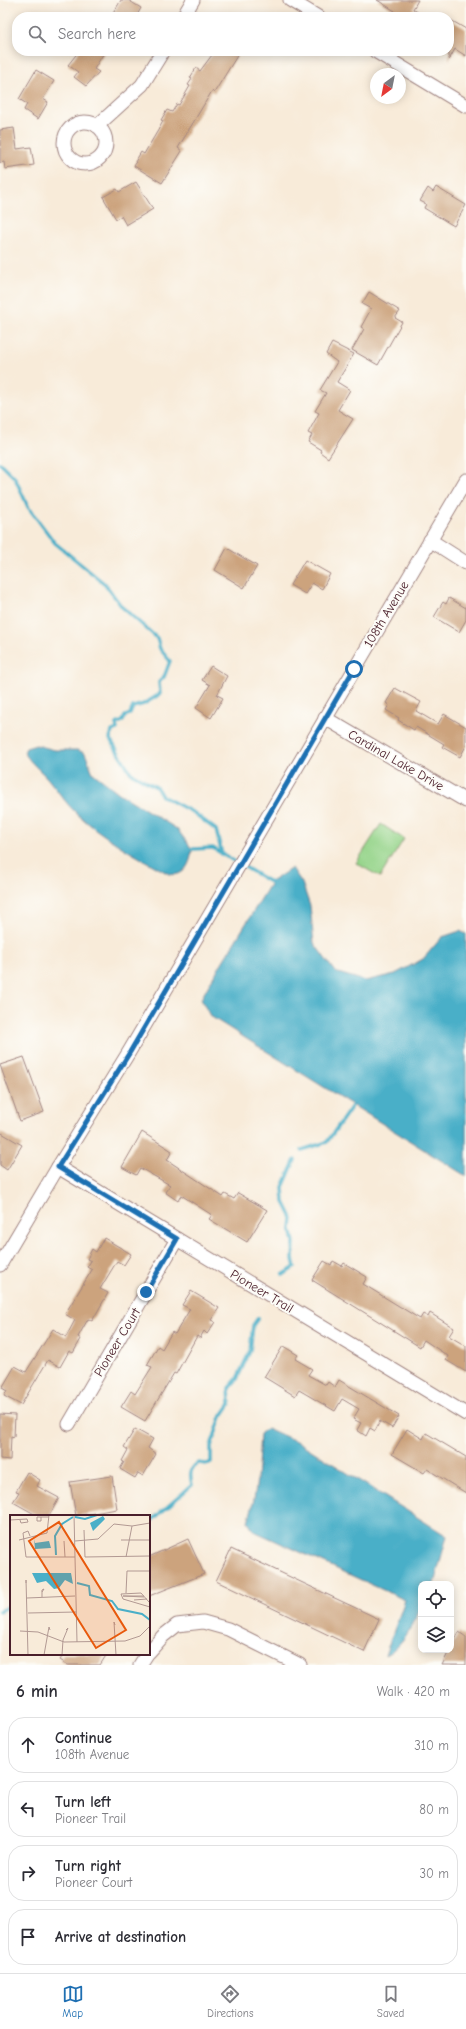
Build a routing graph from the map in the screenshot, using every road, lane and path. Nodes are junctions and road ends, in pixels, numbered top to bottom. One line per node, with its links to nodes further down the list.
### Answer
1 (193, 0): 3 (street)
2 (290, 0): 4 (street)
3 (186, 12)
4 (310, 12)
5 (160, 56): 8 (street)
6 (383, 56): 7 (street)
7 (466, 106)
8 (97, 126)
9 (466, 480): 10 (street, 108th Avenue)
10 (430, 540): 11 (street); 12 (street, 108th Avenue)
11 (466, 563)
12 (325, 718): 13 (street, Cardinal Lake Drive); 14 (street, 108th Avenue)
13 (466, 801)
14 (58, 1167): 15 (street, Pioneer Trail); 16 (street, 108th Avenue)
15 (177, 1239): 17 (street, Pioneer Trail); 18 (street, Pioneer Court)
16 (0, 1265)
17 (466, 1414)
18 (69, 1424)
19 (150, 1651): 22 (street)
20 (146, 1655): 21 (street)
21 (140, 1665)
22 (300, 1665)

